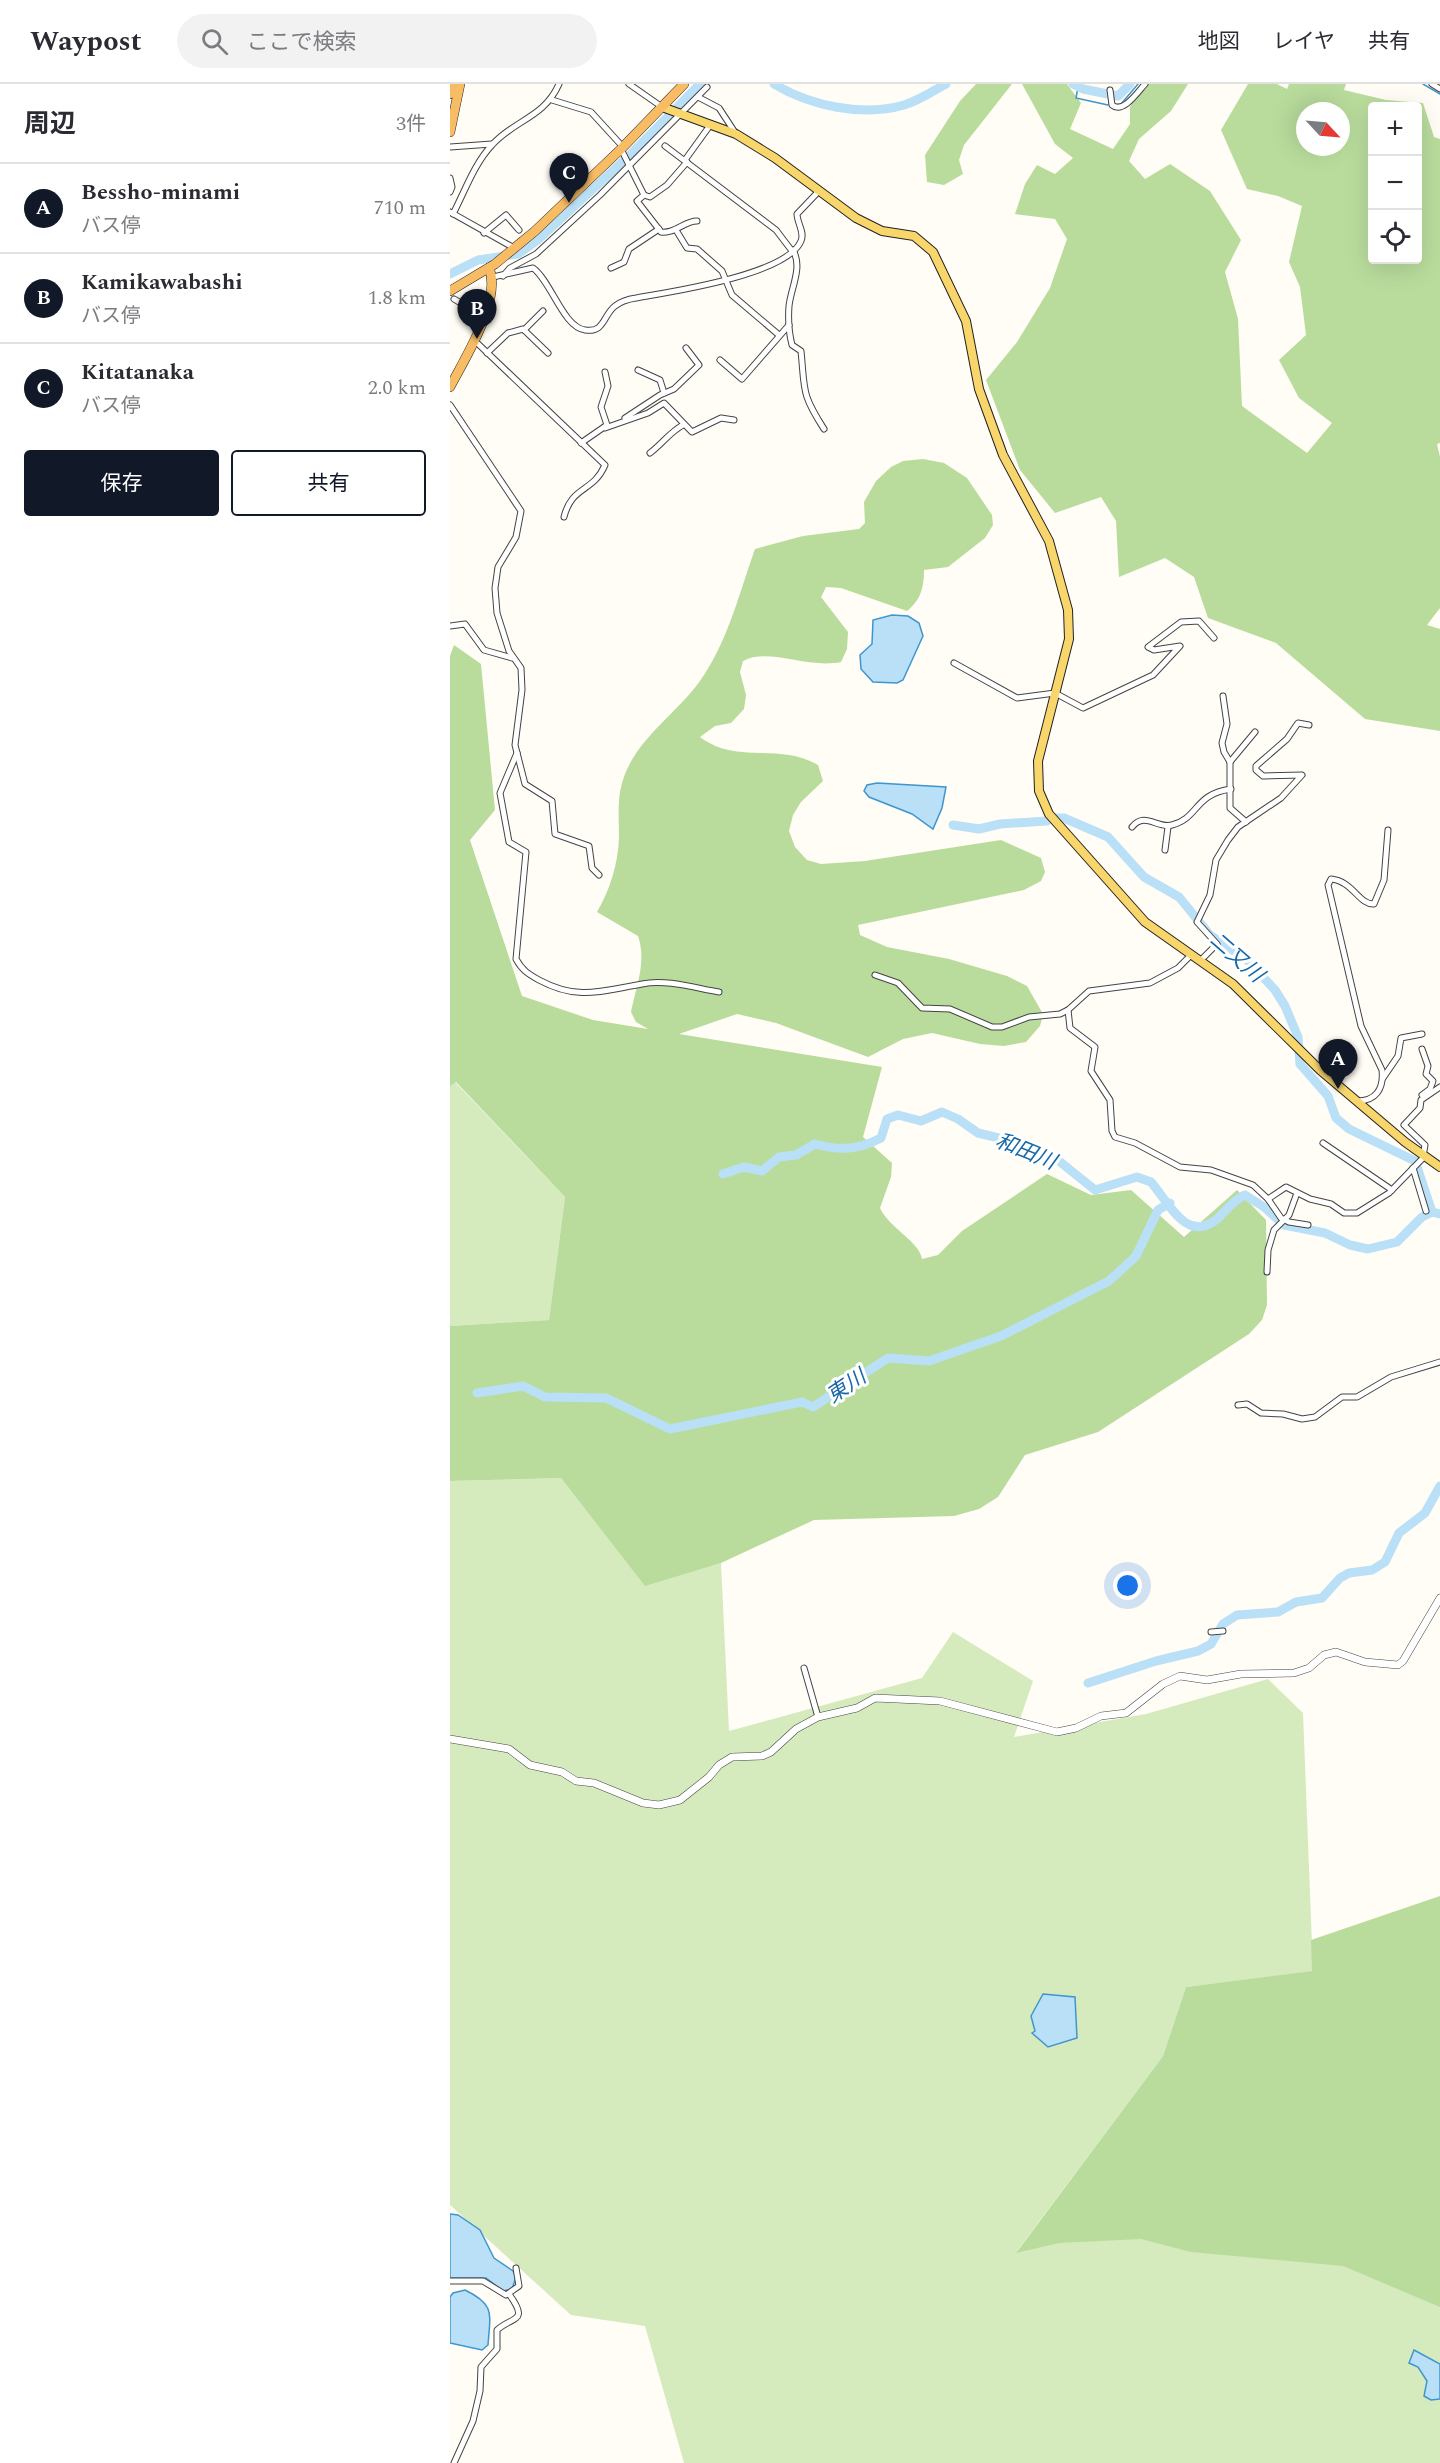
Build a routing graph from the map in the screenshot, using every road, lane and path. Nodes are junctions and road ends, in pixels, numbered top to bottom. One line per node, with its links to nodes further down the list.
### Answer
1 (452, 84): 11 (highway)
2 (459, 84): 17 (highway)
3 (559, 84): 13 (street)
4 (629, 84): 14 (street)
5 (684, 84): 14 (highway)
6 (1145, 84): 10 (street)
7 (1432, 84): 9 (street)
8 (707, 87): 12 (street)
9 (1440, 89)
10 (1110, 90)
11 (450, 94)
12 (698, 97): 15 (street); 18 (street)
13 (552, 100): 19 (street); 22 (street)
14 (664, 108): 15 (main road); 22 (highway)
15 (681, 113): 16 (main road); 24 (street)
16 (711, 124): 18 (main road); 23 (street)
17 (450, 132)
18 (736, 134): 26 (main road)
19 (492, 144): 21 (street); 29 (street)
20 (665, 146): 23 (street)
21 (450, 147)
22 (622, 149): 24 (street); 35 (highway)
23 (686, 161): 28 (street); 36 (street)
24 (631, 165): 28 (street); 39 (street)
25 (450, 178): 27 (street)
26 (819, 191): 36 (street); 69 (main road)
27 (450, 192)
28 (644, 195): 31 (street)
29 (452, 213): 34 (street)
30 (696, 221): 33 (street)
31 (659, 229): 33 (street); 37 (street)
32 (519, 230): 34 (street)
33 (676, 230): 40 (street)
34 (484, 233): 35 (street)
35 (514, 249): 38 (highway)
36 (793, 250): 40 (street); 44 (street)
37 (611, 268)
38 (492, 270): 39 (street); 41 (highway); 42 (highway)
39 (503, 276): 40 (street)
40 (725, 279): 46 (street)
41 (491, 292): 42 (street); 47 (highway)
42 (452, 295)
43 (543, 311): 45 (street)
44 (789, 325): 46 (street); 61 (street)
45 (525, 330): 49 (street); 50 (street)
46 (779, 335): 51 (street)
47 (474, 340): 50 (street); 54 (highway)
48 (686, 348): 55 (street)
49 (548, 352)
50 (487, 353): 62 (street)
51 (720, 360)
52 (639, 370): 55 (street)
53 (605, 372): 60 (street)
54 (450, 387)
55 (664, 393): 58 (street)
56 (450, 405): 67 (street)
57 (734, 420): 59 (street)
58 (613, 425): 59 (street); 60 (street)
59 (683, 425): 63 (street)
60 (606, 428): 62 (street)
61 (824, 429)
62 (581, 443): 64 (street)
63 (650, 453)
64 (564, 517)
65 (450, 626): 67 (street)
66 (1214, 638): 69 (street)
67 (512, 658): 73 (street)
68 (954, 663): 69 (street)
69 (1055, 693): 82 (main road)
70 (1222, 696): 74 (street)
71 (1309, 725): 76 (street)
72 (1256, 732): 74 (street)
73 (517, 753): 81 (street); 85 (street)
74 (1230, 762): 75 (street)
75 (1232, 789): 76 (street); 78 (street)
76 (1246, 822): 83 (street)
77 (1132, 827): 78 (street)
78 (1168, 827): 80 (street)
79 (1388, 830): 89 (street)
80 (1165, 850)
81 (599, 875)
82 (1192, 954): 83 (main road); 86 (street)
83 (1202, 960): 92 (main road)
84 (875, 975): 86 (street)
85 (719, 992)
86 (1068, 1010): 99 (street)
87 (1422, 1034): 89 (street)
88 (1422, 1049): 91 (street)
89 (1383, 1078): 92 (street)
90 (1440, 1087): 91 (street)
91 (1421, 1100): 94 (street)
92 (1355, 1101): 94 (main road)
93 (1323, 1143): 97 (street)
94 (1424, 1156): 95 (main road); 96 (street)
95 (1440, 1167)
96 (1413, 1168): 97 (street); 100 (street)
97 (1392, 1190): 98 (street)
98 (1297, 1193): 99 (street); 101 (street)
99 (1268, 1199): 101 (street)
100 (1426, 1211)
101 (1284, 1220): 102 (street); 103 (street)
102 (1308, 1225)
103 (1267, 1272)
104 (1440, 1362): 105 (street)
105 (1238, 1405)
106 (1440, 1598): 110 (street)
107 (1223, 1631): 108 (street)
108 (1211, 1632)
109 (804, 1668): 110 (street)
110 (818, 1717): 111 (street)
111 (450, 1739)
112 (516, 2268): 114 (street)
113 (450, 2281): 114 (street)
114 (509, 2294): 115 (street)
115 (454, 2463)

